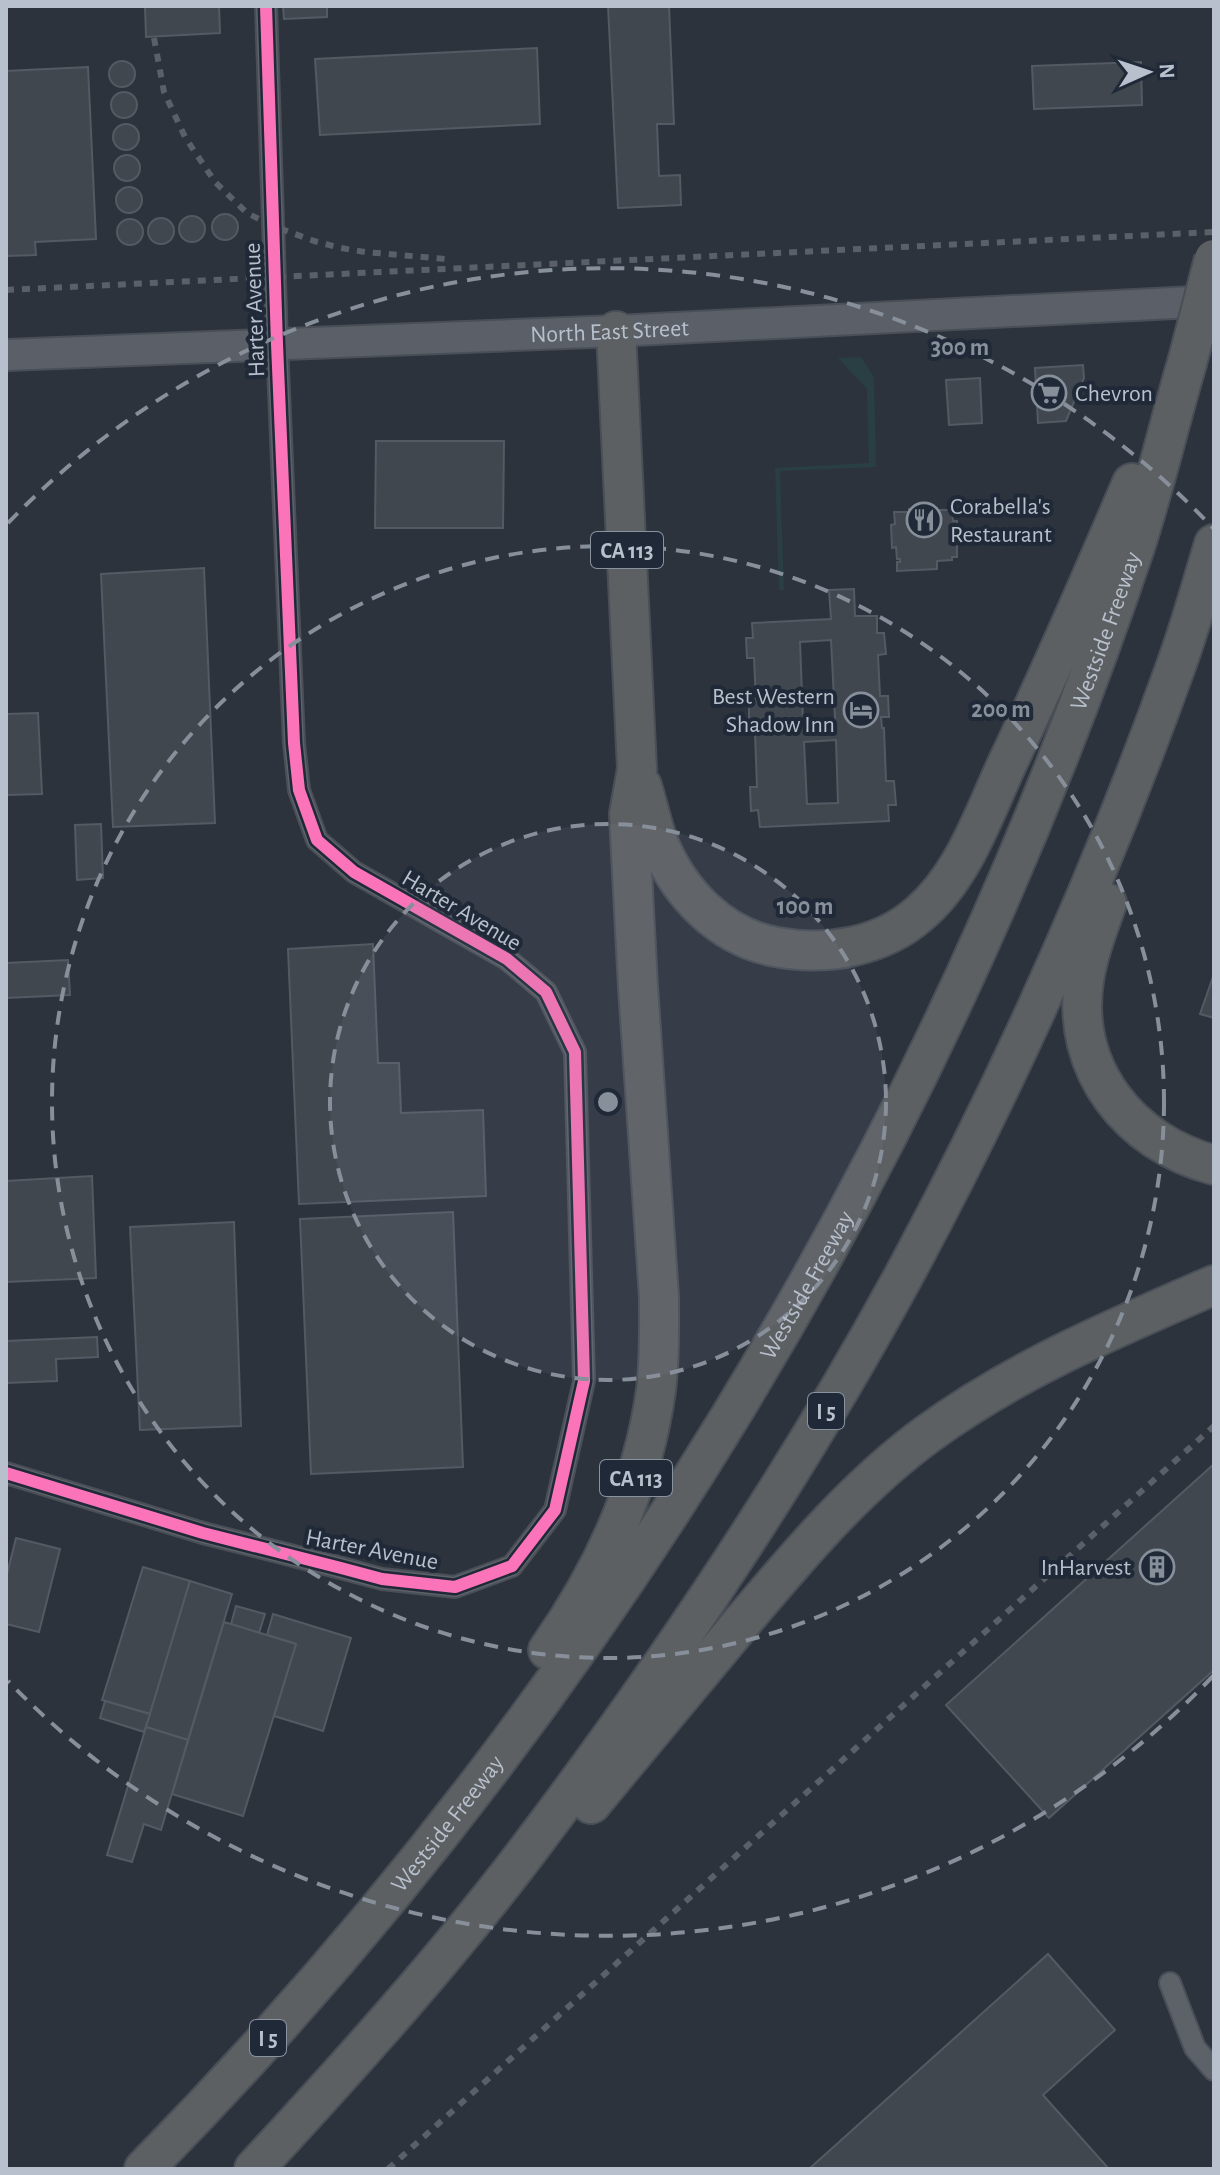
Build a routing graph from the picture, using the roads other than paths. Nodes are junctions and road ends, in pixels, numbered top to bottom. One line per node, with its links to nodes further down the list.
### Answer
1 (266, 6): 5 (street, Harter Avenue)
2 (1214, 259): 7 (highway, Westside Freeway / I 5, bridge)
3 (1214, 301): 4 (main road, North East Street)
4 (616, 331): 5 (main road, North East Street); 10 (highway, CA 113)
5 (277, 344): 6 (main road, North East Street); 13 (street, Harter Avenue)
6 (6, 355)
7 (1183, 379): 10 (highway); 14 (highway, Westside Freeway / I 5)
8 (1214, 544): 9 (highway, I 5)
9 (1178, 659): 11 (highway); 18 (highway, I 5)
10 (637, 769): 14 (highway, CA 113)
11 (1214, 1165)
12 (1214, 1285): 19 (highway)
13 (6, 1473)
14 (386, 1901): 17 (highway, Westside Freeway / I 5)
15 (1170, 1983): 16 (street)
16 (1214, 2070)
17 (144, 2169)
18 (254, 2169)
19 (275, 2169)

